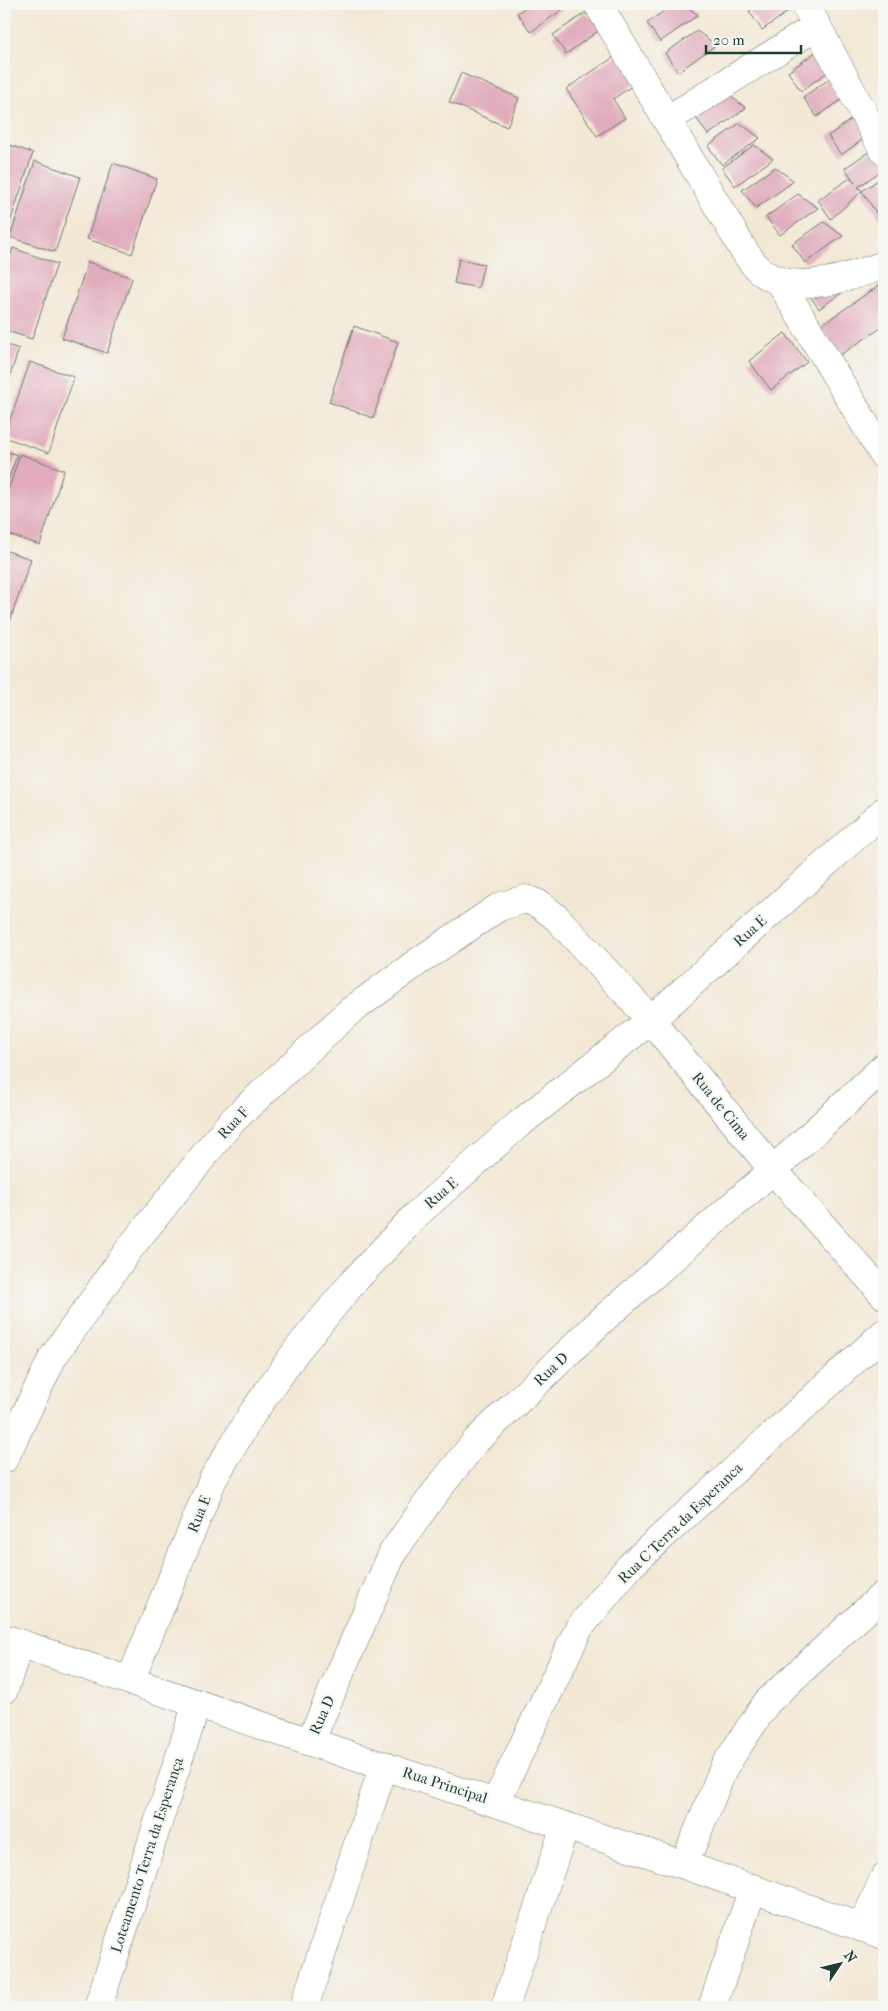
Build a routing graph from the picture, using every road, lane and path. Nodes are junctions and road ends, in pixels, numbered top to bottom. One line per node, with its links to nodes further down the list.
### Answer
1 (598, 4): 3 (street)
2 (811, 15): 3 (street); 4 (street)
3 (667, 120): 6 (street)
4 (884, 152)
5 (884, 265): 6 (street)
6 (780, 282): 7 (street)
7 (884, 456)
8 (884, 811): 10 (street, Rua E)
9 (557, 918): 10 (street, Rua de Cima); 15 (street, Rua F)
10 (651, 1020): 12 (street, Rua de Cima); 18 (street, Rua E)
11 (884, 1067): 12 (street, Rua D)
12 (773, 1170): 13 (street, Rua de Cima); 21 (street, Rua D)
13 (884, 1295)
14 (884, 1333): 23 (street, Rua C Terra da Esperanca)
15 (4, 1459)
16 (884, 1594): 25 (street)
17 (12, 1641): 18 (street, Rua Principal); 19 (street)
18 (130, 1680): 20 (street, Rua Principal)
19 (4, 1690)
20 (197, 1703): 21 (street, Rua Principal); 29 (street, Loteamento Terra da Esperança)
21 (310, 1742): 22 (street, Rua Principal)
22 (384, 1765): 23 (street, Rua Principal); 30 (street)
23 (496, 1802): 24 (street, Rua Principal)
24 (565, 1826): 25 (street, Rua Principal); 31 (street)
25 (684, 1865): 27 (street, Rua Principal)
26 (884, 1878): 28 (street)
27 (752, 1888): 28 (street, Rua Principal); 32 (street)
28 (873, 1932)
29 (98, 2007)
30 (304, 2007)
31 (505, 2007)
32 (712, 2007)

